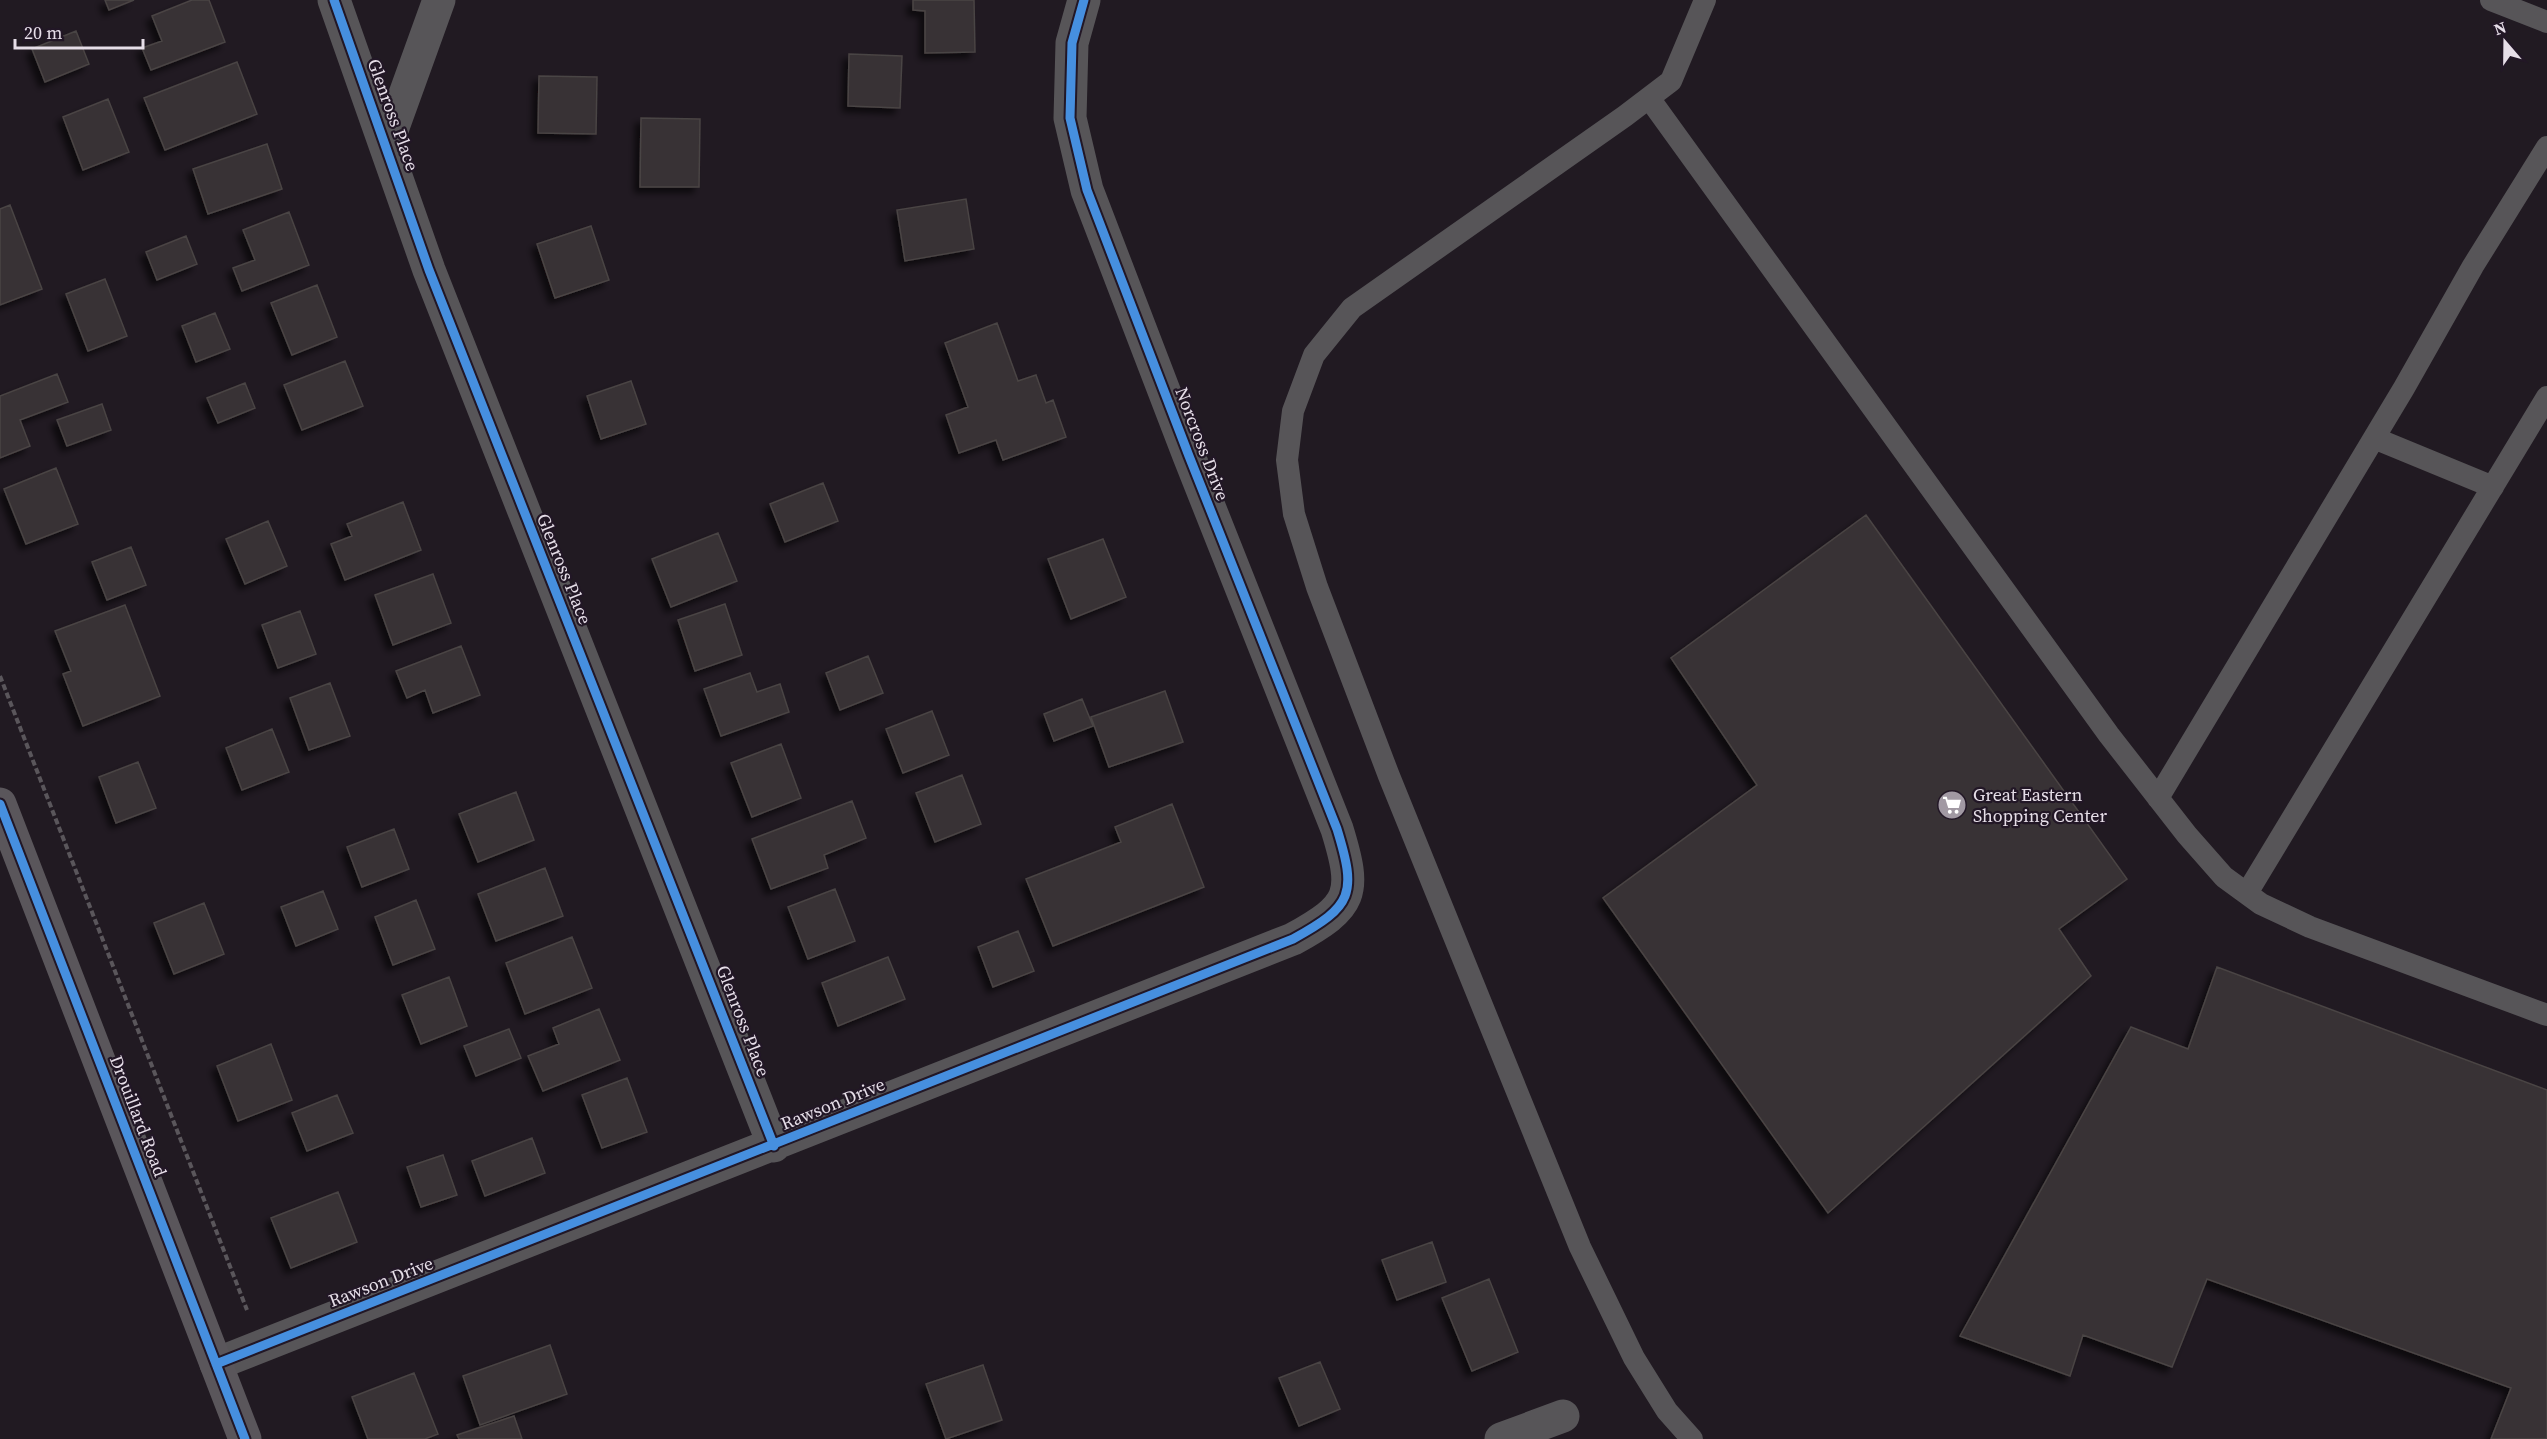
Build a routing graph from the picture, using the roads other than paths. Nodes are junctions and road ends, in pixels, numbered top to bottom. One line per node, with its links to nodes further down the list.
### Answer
1 (334, 0): 8 (street, Glenross Place)
2 (439, 0): 8 (street, Glenross Place)
3 (1084, 0): 15 (street, Norcross Drive)
4 (1705, 0): 7 (lane)
5 (2491, 0): 6 (lane)
6 (2547, 22)
7 (1649, 98): 13 (lane); 23 (lane)
8 (387, 144): 18 (street, Glenross Place)
9 (2547, 147): 11 (lane)
10 (2547, 397): 12 (lane)
11 (2374, 438): 12 (lane); 13 (lane)
12 (2493, 487): 16 (lane)
13 (2158, 798): 16 (lane)
14 (0, 804): 19 (street, Drouillard Road)
15 (1347, 893): 18 (street, Rawson Drive)
16 (2247, 893): 17 (lane)
17 (2547, 1015)
18 (774, 1146): 19 (street, Rawson Drive)
19 (216, 1364): 21 (street, Drouillard Road)
20 (1563, 1416): 22 (street)
21 (245, 1439)
22 (1501, 1439)
23 (1692, 1439)

